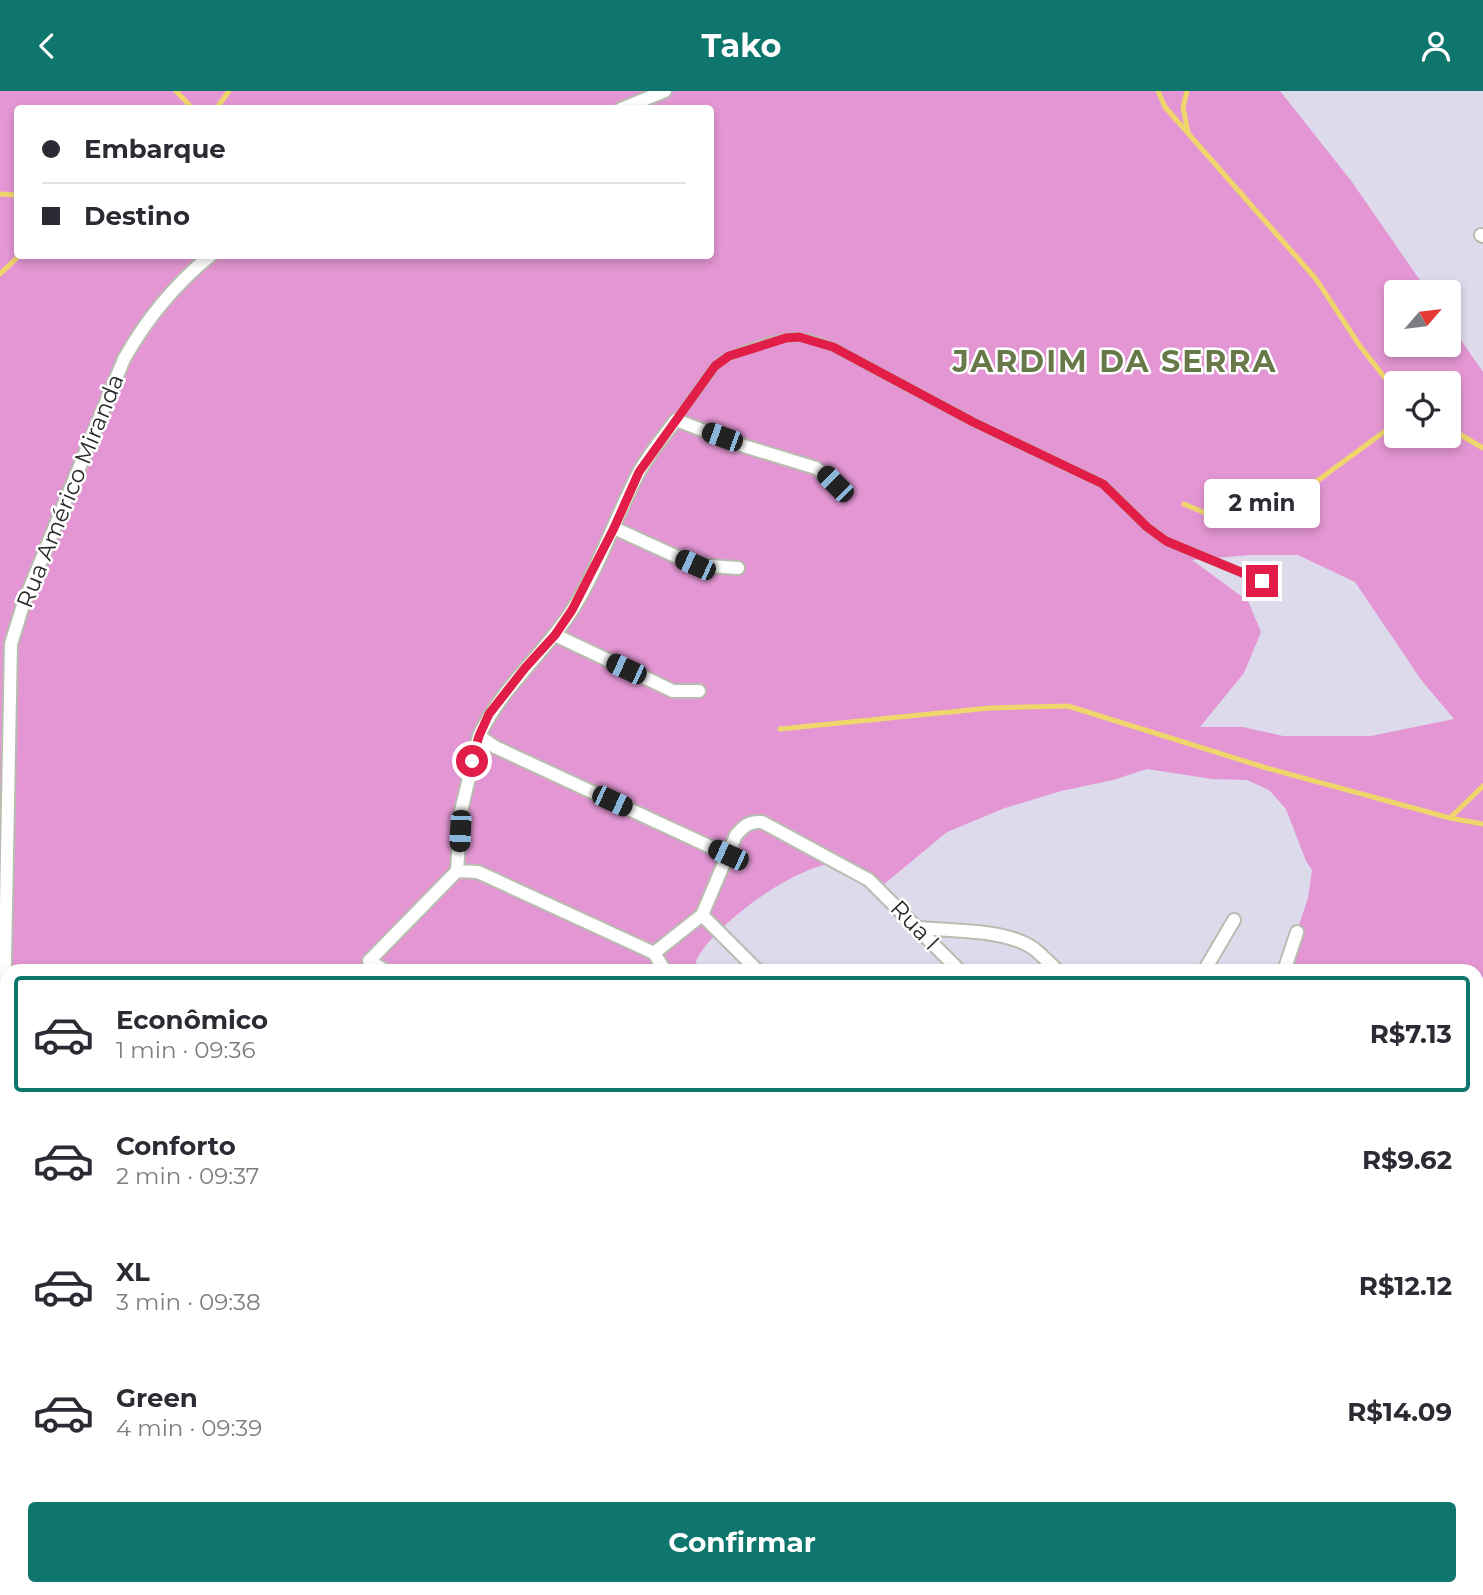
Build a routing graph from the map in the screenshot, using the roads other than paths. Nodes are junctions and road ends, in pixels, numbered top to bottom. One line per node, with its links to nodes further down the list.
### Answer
1 (665, 91): 2 (street)
2 (631, 105)
3 (206, 259): 19 (street, Rua Américo Miranda)
4 (676, 420): 5 (street); 6 (street); 8 (lane)
5 (835, 484)
6 (614, 528): 7 (street); 9 (street)
7 (738, 568)
8 (1262, 581)
9 (555, 635): 10 (street); 11 (street)
10 (698, 691)
11 (479, 736): 12 (street); 13 (street)
12 (728, 855): 14 (street); 16 (street, Rua I)
13 (457, 871): 18 (street); 20 (street)
14 (702, 915): 18 (street); 22 (street)
15 (1234, 920): 25 (street)
16 (918, 929): 23 (street, Rua I); 24 (street)
17 (1297, 932): 26 (street)
18 (654, 953): 21 (street)
19 (4, 964)
20 (367, 964)
21 (661, 964)
22 (751, 964)
23 (953, 964)
24 (1050, 964)
25 (1208, 964)
26 (1286, 964)

